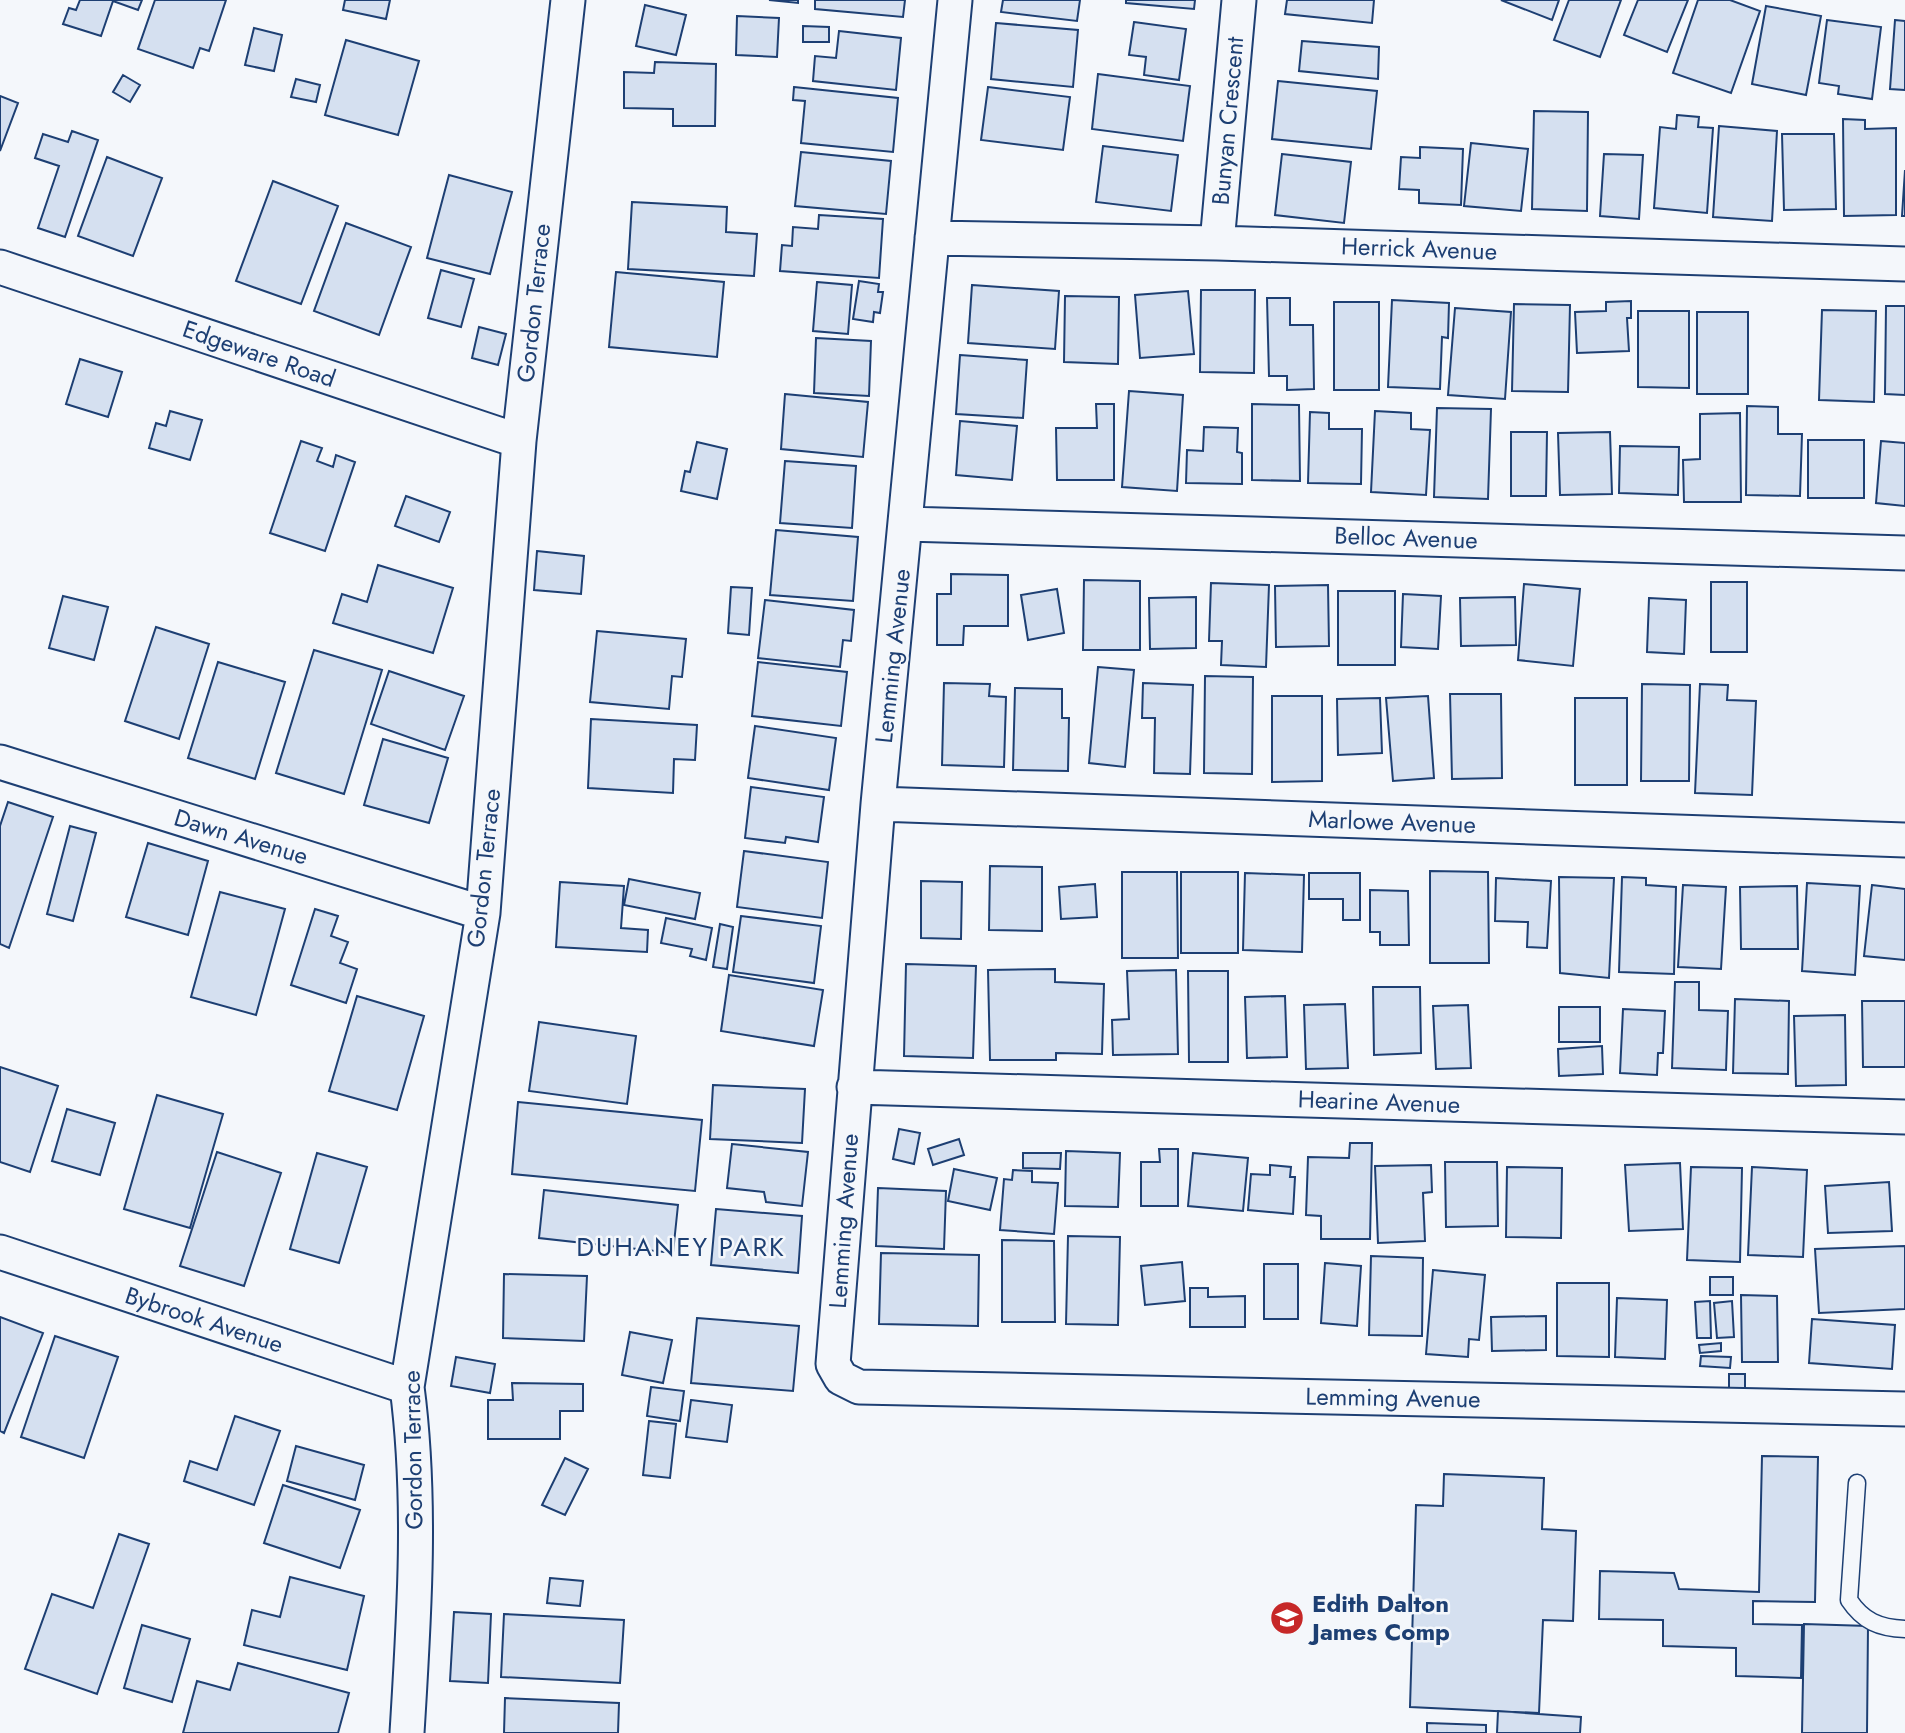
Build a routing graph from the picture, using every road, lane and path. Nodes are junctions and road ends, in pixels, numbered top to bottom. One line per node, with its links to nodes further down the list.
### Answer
1 (568, 0): 8 (street, Gordon Terrace)
2 (955, 0): 4 (street, Lemming Avenue)
3 (1239, 0): 5 (street, Bunyan Crescent)
4 (932, 238): 5 (street, Herrick Avenue); 9 (street, Lemming Avenue)
5 (1217, 243): 6 (street, Herrick Avenue)
6 (1905, 264)
7 (0, 267): 8 (street, Edgeware Road)
8 (519, 441): 14 (street, Gordon Terrace)
9 (906, 524): 10 (street, Belloc Avenue); 12 (street, Lemming Avenue)
10 (1905, 553)
11 (0, 762): 14 (street, Dawn Avenue)
12 (878, 804): 13 (street, Marlowe Avenue); 15 (street, Lemming Avenue)
13 (1905, 840)
14 (483, 913): 18 (street, Gordon Terrace)
15 (854, 1087): 16 (street, Hearine Avenue); 19 (street, Lemming Avenue)
16 (1905, 1117)
17 (0, 1252): 18 (street, Bybrook Avenue)
18 (407, 1387): 22 (street, Gordon Terrace)
19 (1905, 1409)
20 (1857, 1483): 21 (lane)
21 (1905, 1629)
22 (407, 1733)

